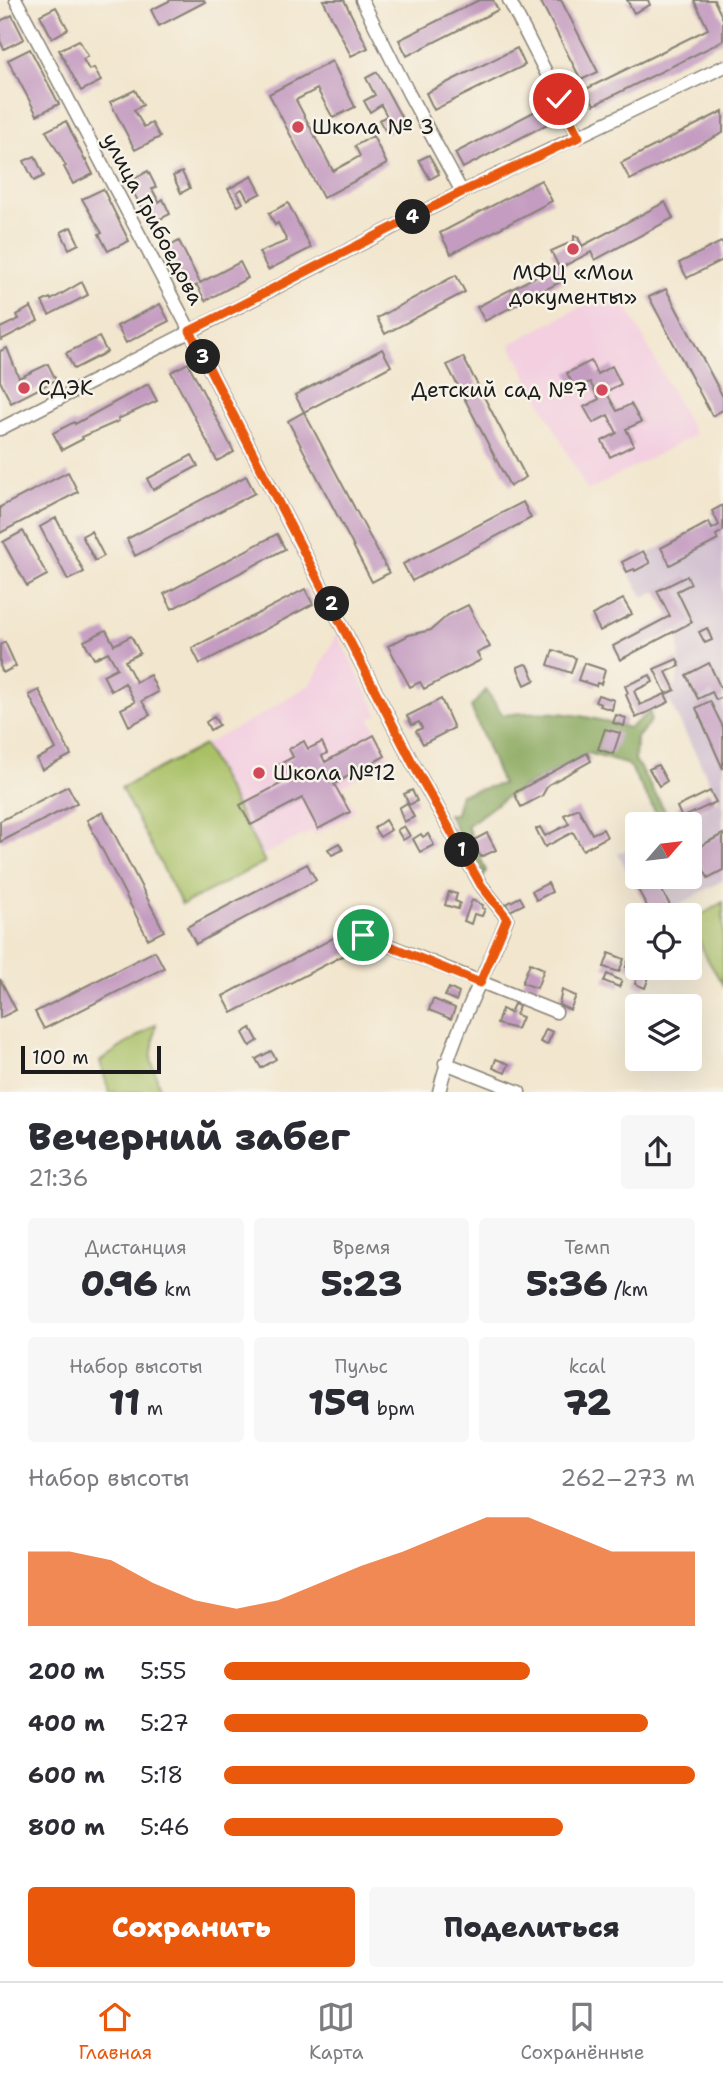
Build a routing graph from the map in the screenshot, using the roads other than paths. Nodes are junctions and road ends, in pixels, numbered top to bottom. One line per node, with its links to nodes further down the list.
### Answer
1 (16, 0): 7 (street, улица Грибоедова)
2 (362, 0): 6 (street)
3 (509, 0): 5 (street)
4 (723, 67): 5 (street)
5 (579, 137): 6 (street)
6 (462, 192): 7 (street)
7 (190, 331): 8 (street); 10 (street, улица Грибоедова)
8 (0, 429)
9 (363, 935): 10 (street)
10 (480, 983): 11 (street); 12 (street, улица Грибоедова)
11 (556, 1012)
12 (445, 1063): 13 (street, улица Грибоедова); 14 (street)
13 (439, 1092)
14 (519, 1092)

